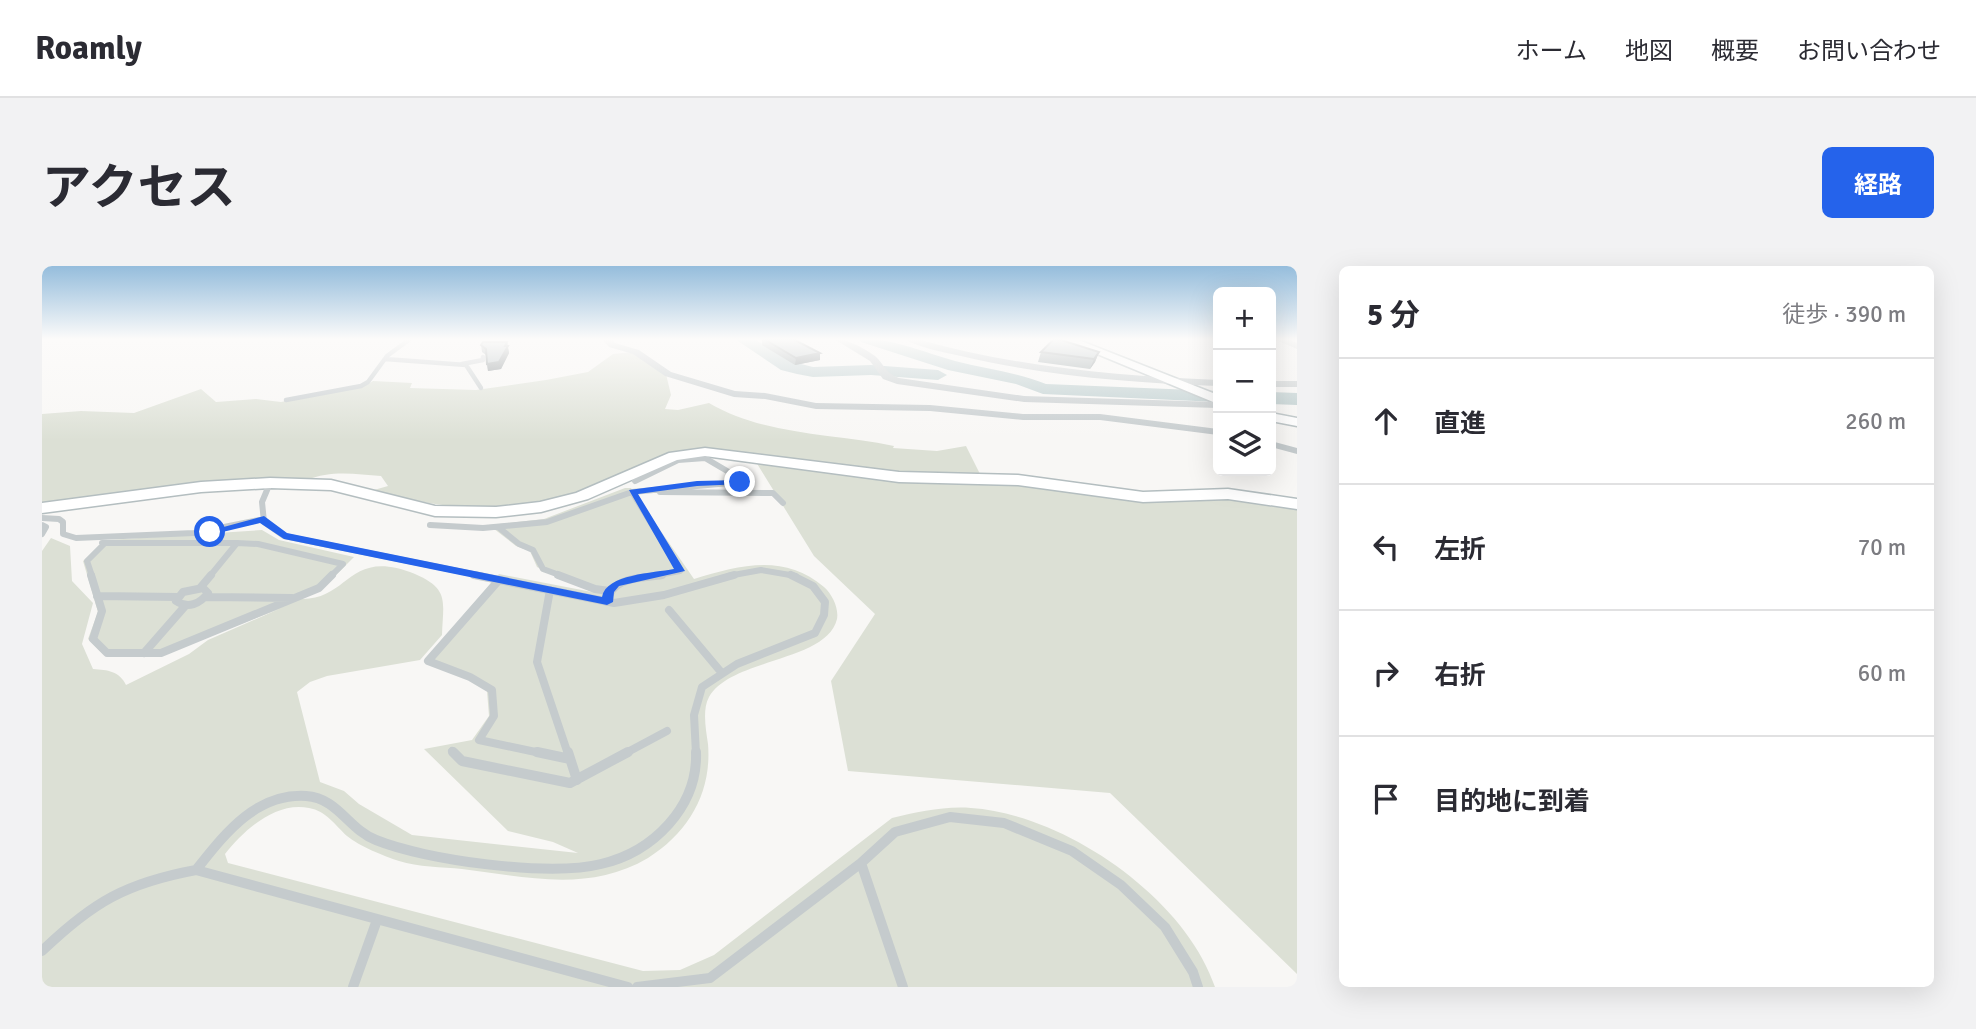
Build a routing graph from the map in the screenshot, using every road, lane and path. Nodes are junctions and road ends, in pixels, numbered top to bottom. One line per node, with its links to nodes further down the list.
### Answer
1 (375, 373): 14 (lane)
2 (471, 373): 11 (lane)
3 (666, 373): 16 (street)
4 (885, 373): 12 (street)
5 (1063, 373): 7 (street)
6 (1152, 373): 7 (street)
7 (1175, 382): 8 (street); 13 (street)
8 (1213, 383)
9 (1276, 384): 10 (street)
10 (1297, 384)
11 (481, 388)
12 (1079, 400): 15 (street); 16 (street)
13 (1213, 400)
14 (286, 401)
15 (1213, 402)
16 (1100, 417): 19 (street)
17 (1276, 418): 18 (street)
18 (1297, 422)
19 (1213, 431)
20 (1276, 445): 21 (street)
21 (1297, 451)
22 (635, 481): 24 (lane)
23 (270, 483): 26 (street); 27 (street); 29 (lane)
24 (632, 492): 25 (lane); 32 (lane); 39 (lane)
25 (783, 502)
26 (1297, 504)
27 (42, 508)
28 (42, 517): 34 (lane)
29 (264, 519): 34 (lane); 36 (lane)
30 (42, 525): 33 (lane)
31 (430, 526): 32 (lane)
32 (498, 527): 39 (lane)
33 (42, 534)
34 (102, 540): 35 (lane); 40 (lane)
35 (237, 543): 37 (lane); 43 (lane)
36 (499, 580): 38 (lane); 51 (lane)
37 (200, 587): 41 (lane); 42 (lane)
38 (550, 590): 44 (lane); 51 (lane)
39 (609, 591): 44 (lane)
40 (97, 596): 41 (lane); 47 (lane)
41 (178, 597): 45 (lane)
42 (206, 597): 43 (lane); 45 (lane)
43 (295, 598): 47 (lane)
44 (607, 602): 48 (lane)
45 (186, 605): 47 (lane)
46 (669, 610): 48 (lane)
47 (144, 653)
48 (721, 672): 54 (lane)
49 (667, 731): 52 (lane)
50 (452, 751): 52 (lane)
51 (570, 759): 52 (lane)
52 (577, 779)
53 (861, 863): 59 (lane); 60 (lane); 61 (lane)
54 (196, 870): 55 (lane); 56 (lane)
55 (377, 920): 57 (lane); 58 (lane)
56 (42, 951)
57 (353, 987)
58 (628, 987)
59 (637, 987)
60 (903, 987)
61 (1198, 987)

